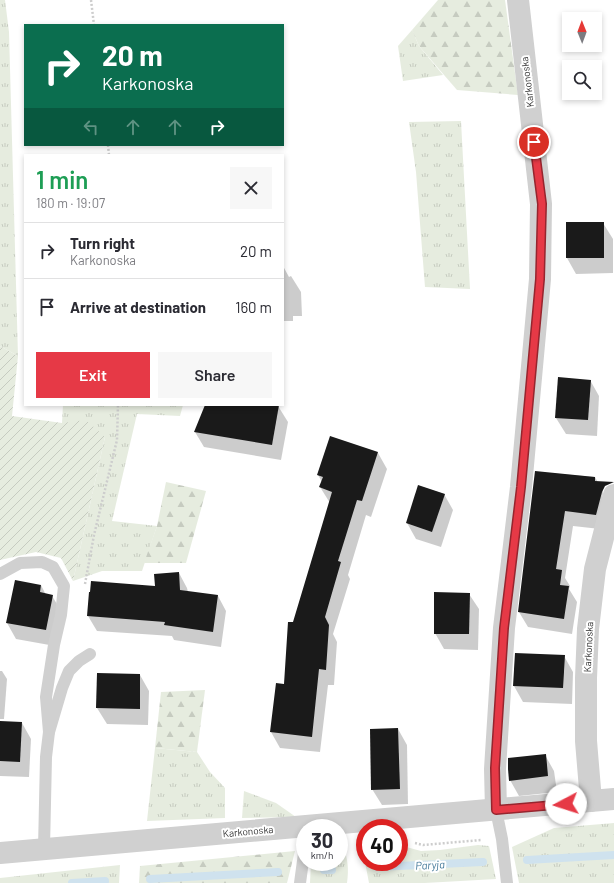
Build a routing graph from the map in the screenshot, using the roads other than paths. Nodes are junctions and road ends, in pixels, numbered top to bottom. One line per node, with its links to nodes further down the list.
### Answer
1 (518, 0): 8 (street, Karkonoska)
2 (614, 495): 7 (street, Karkonoska)
3 (0, 574): 5 (lane)
4 (90, 654): 5 (lane)
5 (49, 732): 11 (lane)
6 (614, 799): 7 (street, Karkonoska)
7 (591, 801): 8 (street, Karkonoska)
8 (496, 810): 9 (street, Karkonoska); 15 (lane)
9 (348, 828)
10 (296, 834): 11 (street, Karkonoska)
11 (44, 849): 12 (street, Karkonoska)
12 (0, 853)
13 (302, 871): 14 (lane)
14 (300, 883)
15 (508, 883)

